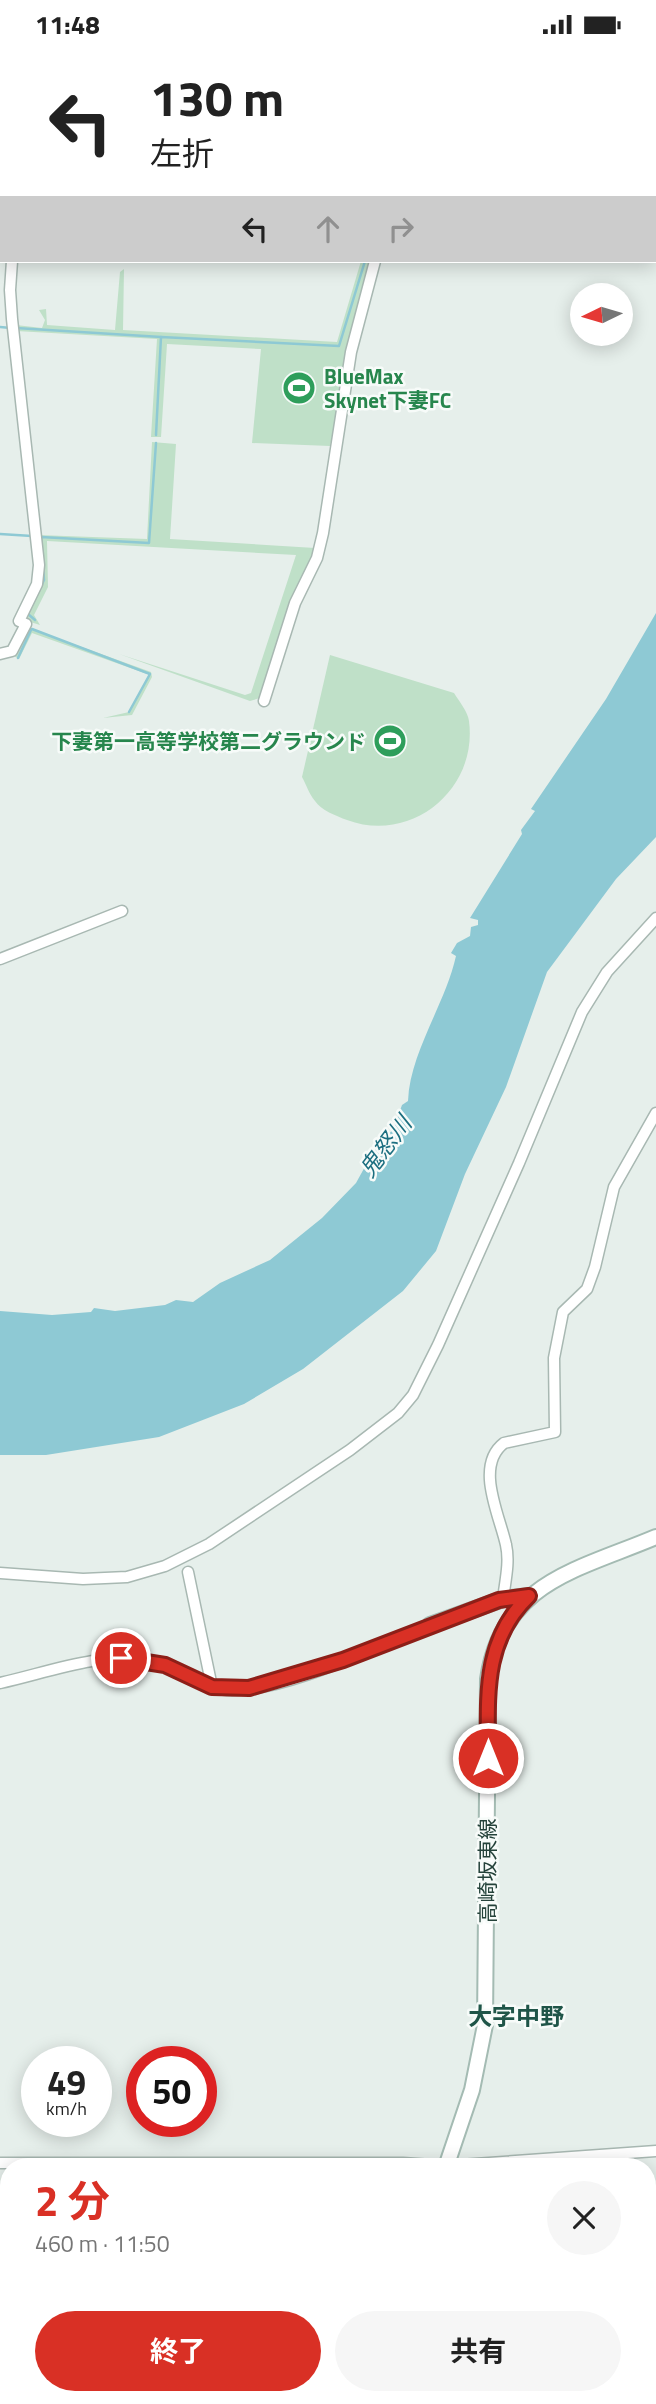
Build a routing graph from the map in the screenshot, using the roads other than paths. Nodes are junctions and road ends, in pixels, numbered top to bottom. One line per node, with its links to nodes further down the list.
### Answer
1 (12, 263): 3 (street)
2 (374, 263): 4 (street)
3 (0, 654)
4 (264, 701)
5 (122, 911): 7 (street)
6 (656, 918): 11 (street)
7 (0, 959)
8 (656, 1113): 13 (street)
9 (656, 1537): 12 (main road, 高崎坂東線)
10 (188, 1572): 16 (street)
11 (0, 1573)
12 (529, 1596): 13 (main road); 18 (main road, 高崎坂東線)
13 (503, 1599): 14 (main road)
14 (429, 1625): 16 (street)
15 (0, 1683): 16 (street)
16 (212, 1687)
17 (656, 2151): 19 (street)
18 (449, 2158)
19 (558, 2158)

